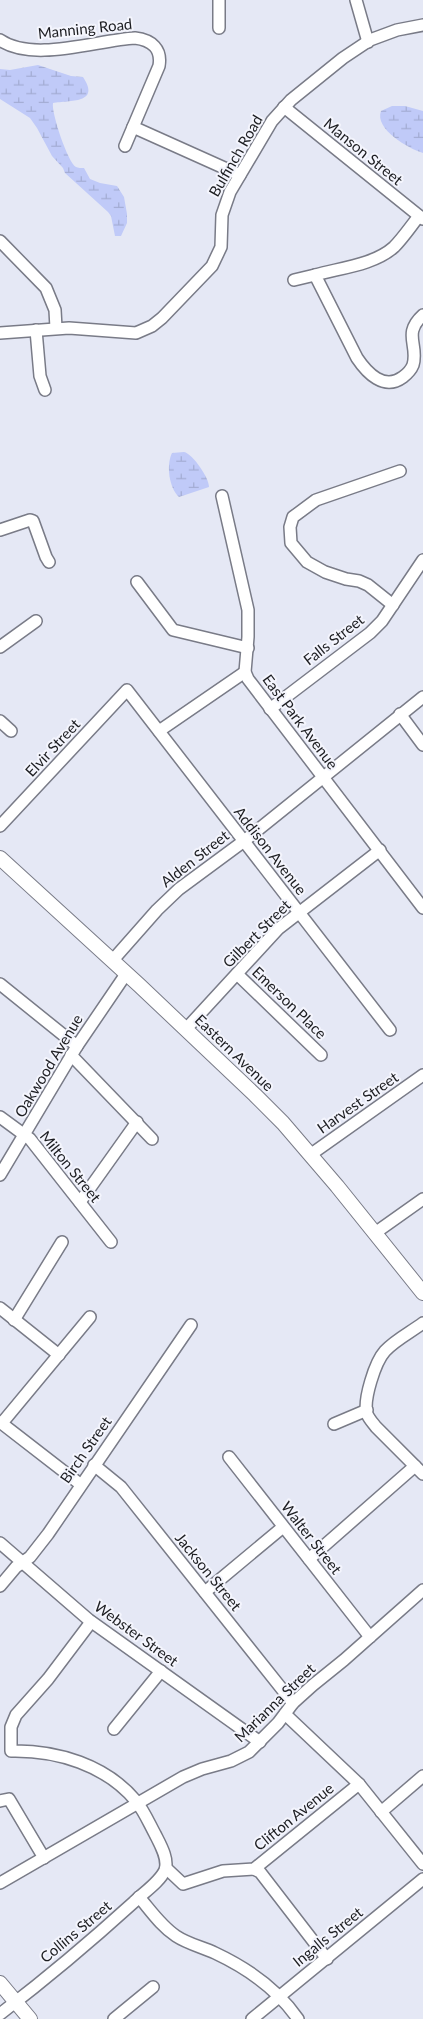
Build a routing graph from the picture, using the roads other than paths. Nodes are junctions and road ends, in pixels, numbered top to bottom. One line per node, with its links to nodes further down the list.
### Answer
1 (219, 0): 4 (street)
2 (356, 0): 6 (street)
3 (423, 25): 6 (street, Bulfinch Road)
4 (219, 28)
5 (0, 40): 8 (street, Manning Road)
6 (368, 42): 7 (street, Bulfinch Road)
7 (284, 107): 10 (street, Bulfinch Road); 11 (street, Manson Street)
8 (133, 128): 9 (street, Manning Road); 10 (street)
9 (125, 146)
10 (240, 175): 16 (street, Bulfinch Road)
11 (421, 218): 13 (street)
12 (0, 241): 16 (street)
13 (315, 275): 14 (street); 15 (street)
14 (294, 280)
15 (423, 315)
16 (56, 328): 17 (street, Bulfinch Road)
17 (36, 330): 18 (street, Bulfinch Road); 19 (street)
18 (0, 334)
19 (45, 390)
20 (400, 471): 26 (street)
21 (222, 496): 29 (street, East Park Avenue)
22 (0, 530): 24 (street)
23 (423, 560): 26 (street, Falls Street)
24 (49, 562)
25 (137, 582): 29 (street)
26 (393, 605): 33 (street, Falls Street)
27 (36, 621): 28 (street)
28 (0, 647)
29 (248, 648): 30 (street, East Park Avenue)
30 (245, 672): 33 (street, East Park Avenue); 37 (street)
31 (128, 690): 37 (street, Addison Avenue); 40 (street, Elvir Street)
32 (423, 697): 34 (street, Alden Street)
33 (270, 709): 39 (street, East Park Avenue)
34 (400, 714): 38 (street); 39 (street, Alden Street)
35 (0, 721): 36 (street)
36 (11, 731)
37 (159, 731): 41 (street, Addison Avenue)
38 (423, 745)
39 (322, 776): 41 (street, Alden Street); 42 (street, East Park Avenue)
40 (0, 826)
41 (243, 841): 45 (street, Addison Avenue); 46 (street, Alden Street)
42 (380, 850): 44 (street, East Park Avenue); 45 (street, Gilbert Street)
43 (0, 858): 46 (main road, Eastern Avenue)
44 (423, 908)
45 (299, 911): 48 (street, Gilbert Street); 51 (street, Addison Avenue)
46 (112, 961): 47 (main road, Eastern Avenue)
47 (126, 974): 50 (main road, Eastern Avenue); 52 (street, Oakwood Avenue)
48 (237, 974): 50 (street, Gilbert Street); 53 (street, Emerson Place)
49 (0, 984): 52 (street)
50 (186, 1029): 59 (main road, Eastern Avenue)
51 (390, 1030)
52 (74, 1051): 56 (street); 57 (street, Oakwood Avenue)
53 (321, 1055)
54 (423, 1075): 59 (street, Harvest Street)
55 (0, 1117): 57 (street, Milton Street)
56 (137, 1122): 58 (street); 62 (street)
57 (24, 1135): 60 (street, Oakwood Avenue); 62 (street, Milton Street)
58 (152, 1139)
59 (310, 1155): 63 (main road, Eastern Avenue)
60 (0, 1175)
61 (423, 1199): 63 (street)
62 (80, 1202): 65 (street, Milton Street)
63 (375, 1233): 66 (main road, Eastern Avenue)
64 (62, 1242): 69 (street)
65 (111, 1242)
66 (423, 1293)
67 (0, 1308): 69 (street)
68 (90, 1317): 72 (street)
69 (14, 1320): 72 (street)
70 (423, 1324): 73 (street)
71 (191, 1325): 77 (street, Birch Street)
72 (59, 1355): 74 (street)
73 (367, 1410): 75 (street); 78 (street)
74 (1, 1422): 79 (street)
75 (334, 1424)
76 (229, 1457): 80 (street, Walter Street)
77 (94, 1465): 79 (street, Birch Street); 86 (street, Jackson Street)
78 (419, 1470): 82 (street)
79 (80, 1484): 83 (street, Birch Street)
80 (284, 1527): 82 (street, Walter Street); 86 (street)
81 (0, 1543): 83 (street, Webster Street)
82 (308, 1559): 88 (street, Walter Street)
83 (23, 1562): 84 (street, Birch Street); 87 (street, Webster Street)
84 (0, 1586)
85 (423, 1590): 88 (street, Marianna Street)
86 (204, 1592): 90 (street, Jackson Street)
87 (92, 1622): 89 (street, Webster Street); 94 (street)
88 (370, 1637): 90 (street, Marianna Street)
89 (161, 1672): 92 (street); 93 (street, Webster Street)
90 (294, 1703): 91 (street, Marianna Street)
91 (285, 1714): 93 (street, Marianna Street); 96 (street)
92 (114, 1730)
93 (260, 1742): 98 (street, Marianna Street)
94 (5, 1752): 98 (street)
95 (423, 1776): 99 (street)
96 (358, 1784): 99 (street); 103 (street, Clifton Avenue)
97 (0, 1801): 100 (street)
98 (137, 1803): 100 (street, Marianna Street); 102 (street)
99 (381, 1812): 101 (street)
100 (44, 1858): 105 (street, Marianna Street)
101 (423, 1864)
102 (166, 1868): 103 (street, Clifton Avenue); 106 (street, Collins Street)
103 (254, 1869): 107 (street)
104 (423, 1879): 107 (street, Ingalls Street)
105 (0, 1883)
106 (139, 1897): 110 (street); 111 (street, Collins Street)
107 (327, 1959): 110 (street, Ingalls Street)
108 (0, 1983): 111 (main road)
109 (153, 1987): 114 (street)
110 (279, 1996): 115 (street, Ingalls Street); 116 (street)
111 (16, 2002): 112 (street, Collins Street); 113 (main road)
112 (0, 2014)
113 (30, 2019)
114 (114, 2019)
115 (252, 2019)
116 (298, 2019)

